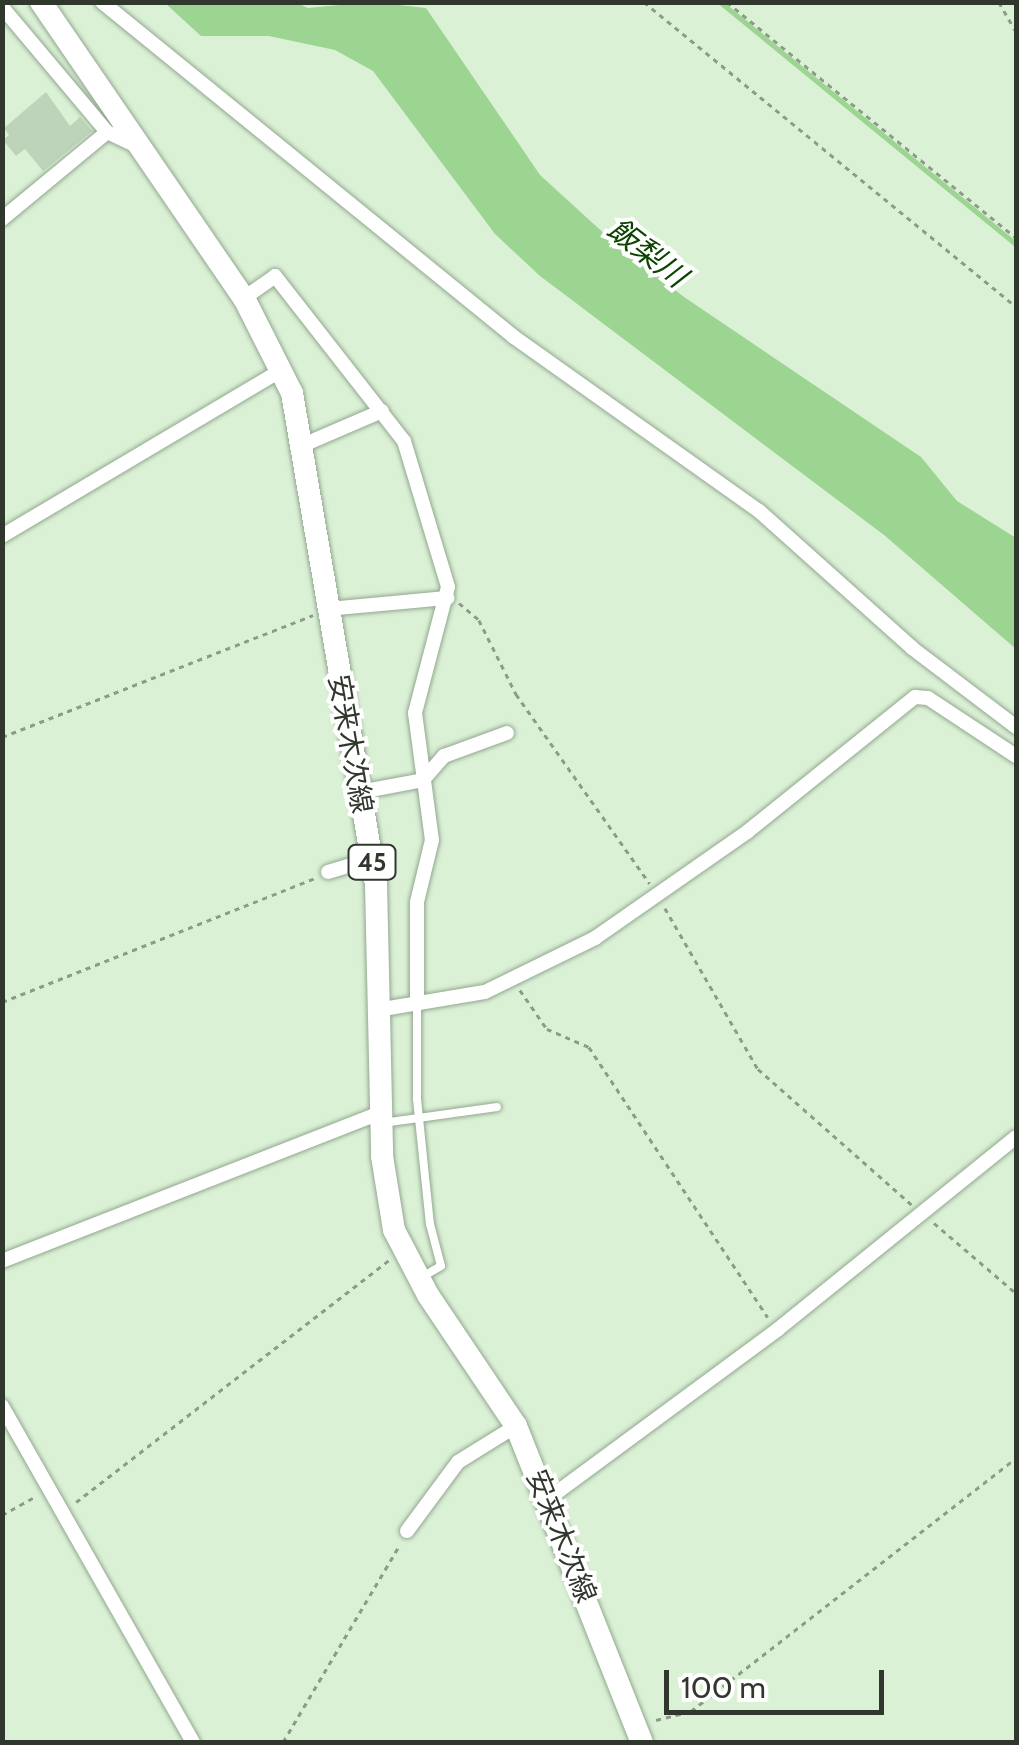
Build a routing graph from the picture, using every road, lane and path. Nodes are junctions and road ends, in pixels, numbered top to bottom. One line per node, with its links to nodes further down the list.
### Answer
1 (40, 2): 9 (main road, 安来木次線 / 45)
2 (102, 2): 20 (street)
3 (644, 2): 13 (path)
4 (727, 2): 11 (path)
5 (999, 2): 7 (path)
6 (2, 7): 8 (street)
7 (1016, 31)
8 (107, 132): 9 (street); 10 (street)
9 (144, 148): 12 (main road, 安来木次線 / 45)
10 (2, 219)
11 (1016, 238)
12 (244, 298): 14 (main road, 安来木次線 / 45); 15 (street)
13 (1016, 306)
14 (283, 368): 16 (main road, 安来木次線 / 45); 17 (street)
15 (382, 411): 16 (street); 18 (street)
16 (302, 445): 19 (main road, 安来木次線 / 45)
17 (2, 536)
18 (447, 598): 19 (street); 24 (street); 28 (path)
19 (328, 609): 22 (path); 25 (main road, 安来木次線 / 45)
20 (1016, 726)
21 (507, 733): 24 (street)
22 (2, 737)
23 (1016, 756): 28 (street)
24 (424, 780): 25 (street); 31 (street)
25 (360, 792): 26 (main road, 安来木次線 / 45)
26 (372, 859): 27 (street); 32 (main road, 安来木次線 / 45)
27 (328, 872): 30 (path)
28 (658, 895): 29 (street); 37 (path)
29 (511, 982): 31 (street); 42 (path)
30 (2, 1002)
31 (417, 1004): 32 (street); 35 (lane)
32 (383, 1009): 34 (main road, 安来木次線 / 45)
33 (497, 1107): 35 (lane)
34 (383, 1117): 35 (lane); 38 (main road, 安来木次線 / 45); 39 (street)
35 (419, 1117): 40 (lane)
36 (1016, 1136): 37 (street)
37 (923, 1213): 41 (path); 42 (street)
38 (402, 1250): 40 (main road, 安来木次線 / 45); 48 (path)
39 (2, 1261)
40 (418, 1280): 44 (main road, 安来木次線 / 45)
41 (1016, 1293)
42 (776, 1330): 47 (street)
43 (2, 1406): 46 (street)
44 (516, 1426): 47 (main road, 安来木次線 / 45); 50 (street)
45 (1016, 1458): 51 (path)
46 (50, 1488): 49 (path); 52 (street)
47 (548, 1499): 51 (main road, 安来木次線 / 45)
48 (72, 1504)
49 (2, 1516)
50 (407, 1532): 53 (path)
51 (639, 1732)
52 (193, 1742)
53 (284, 1742)

